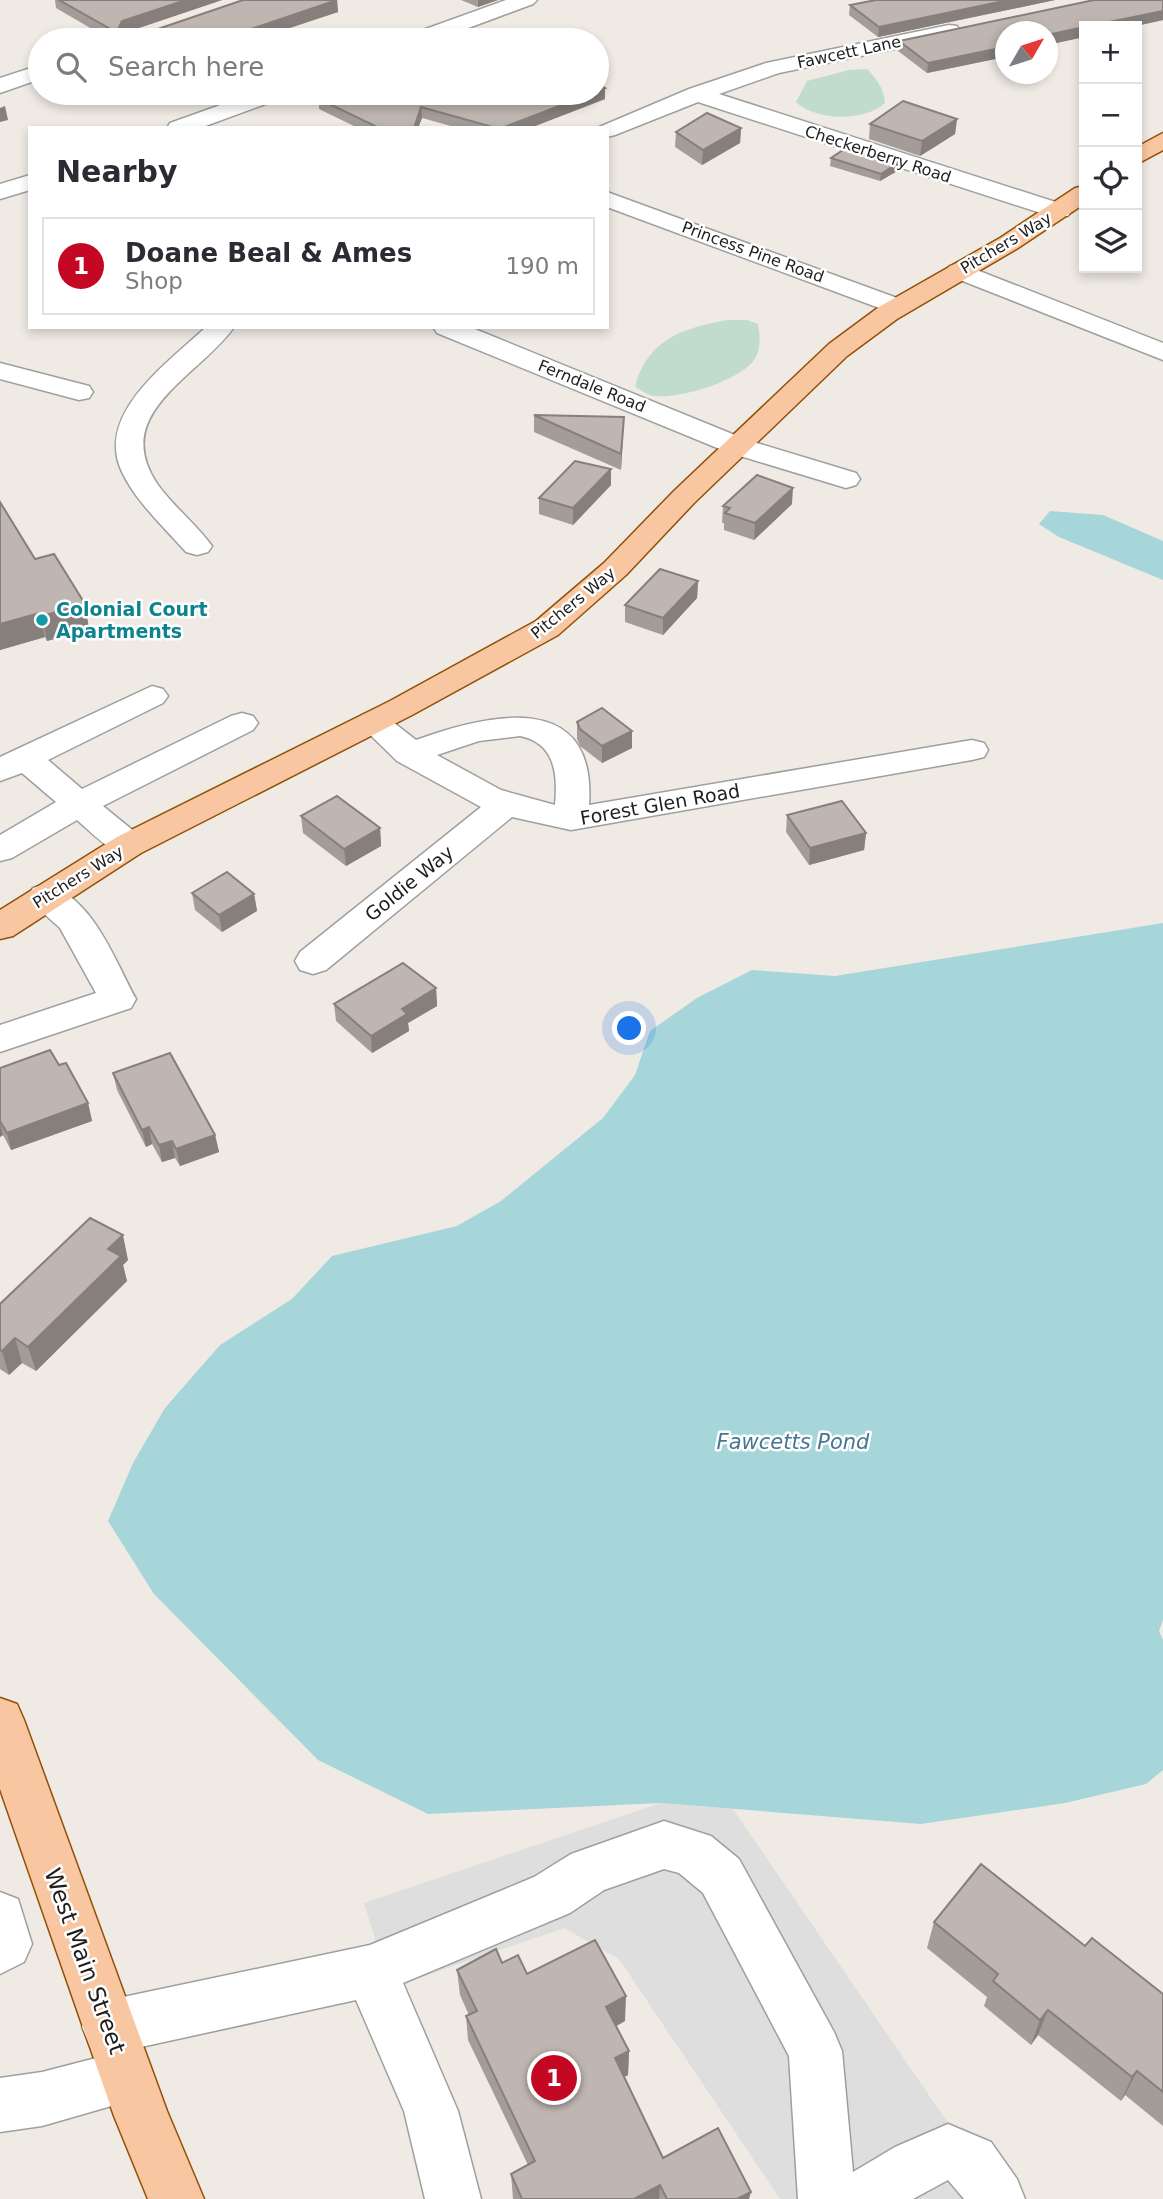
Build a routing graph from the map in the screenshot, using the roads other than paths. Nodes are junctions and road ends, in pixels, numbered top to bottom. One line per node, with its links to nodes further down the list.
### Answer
1 (526, 0): 3 (street)
2 (969, 27): 6 (street, Fawcett Lane)
3 (449, 28)
4 (28, 76): 5 (street)
5 (0, 86)
6 (697, 94): 9 (street, Fawcett Lane); 16 (street, Checkerberry Road)
7 (241, 105): 8 (street)
8 (183, 126)
9 (609, 129)
10 (1163, 140): 11 (main road)
11 (1142, 154)
12 (28, 182): 13 (street)
13 (0, 192)
14 (1079, 197): 16 (main road, Pitchers Way)
15 (609, 200): 18 (street, Princess Pine Road)
16 (1059, 211): 17 (main road, Pitchers Way)
17 (959, 271): 18 (main road, Pitchers Way); 21 (street)
18 (898, 307): 24 (main road, Pitchers Way)
19 (219, 329): 26 (street)
20 (451, 329): 24 (street, Ferndale Road)
21 (1163, 352)
22 (0, 371): 23 (street)
23 (79, 392)
24 (737, 446): 25 (street); 28 (main road, Pitchers Way)
25 (846, 479)
26 (197, 546)
27 (152, 696): 32 (street)
28 (373, 722): 31 (street, Forest Glen Road); 36 (main road, Pitchers Way)
29 (242, 723): 33 (street)
30 (971, 750): 35 (street, Forest Glen Road)
31 (409, 754): 34 (street, Forest Glen Road); 35 (street)
32 (12, 763): 33 (street)
33 (79, 804): 36 (street); 37 (street)
34 (504, 806): 35 (street, Forest Glen Road); 40 (street, Goldie Way)
35 (571, 819)
36 (129, 845): 38 (main road, Pitchers Way)
37 (0, 850)
38 (45, 896): 39 (main road, Pitchers Way); 41 (street)
39 (0, 928)
40 (313, 961)
41 (0, 1040)
42 (0, 1720): 46 (main road, West Main Street)
43 (0, 1917): 44 (street)
44 (0, 1948)
45 (370, 1971): 46 (street); 50 (street); 51 (street)
46 (109, 2027): 47 (main road, West Main Street)
47 (127, 2077): 48 (street); 49 (main road, West Main Street)
48 (0, 2105)
49 (176, 2199)
50 (453, 2199)
51 (826, 2199)
52 (860, 2199): 53 (street)
53 (997, 2199)

